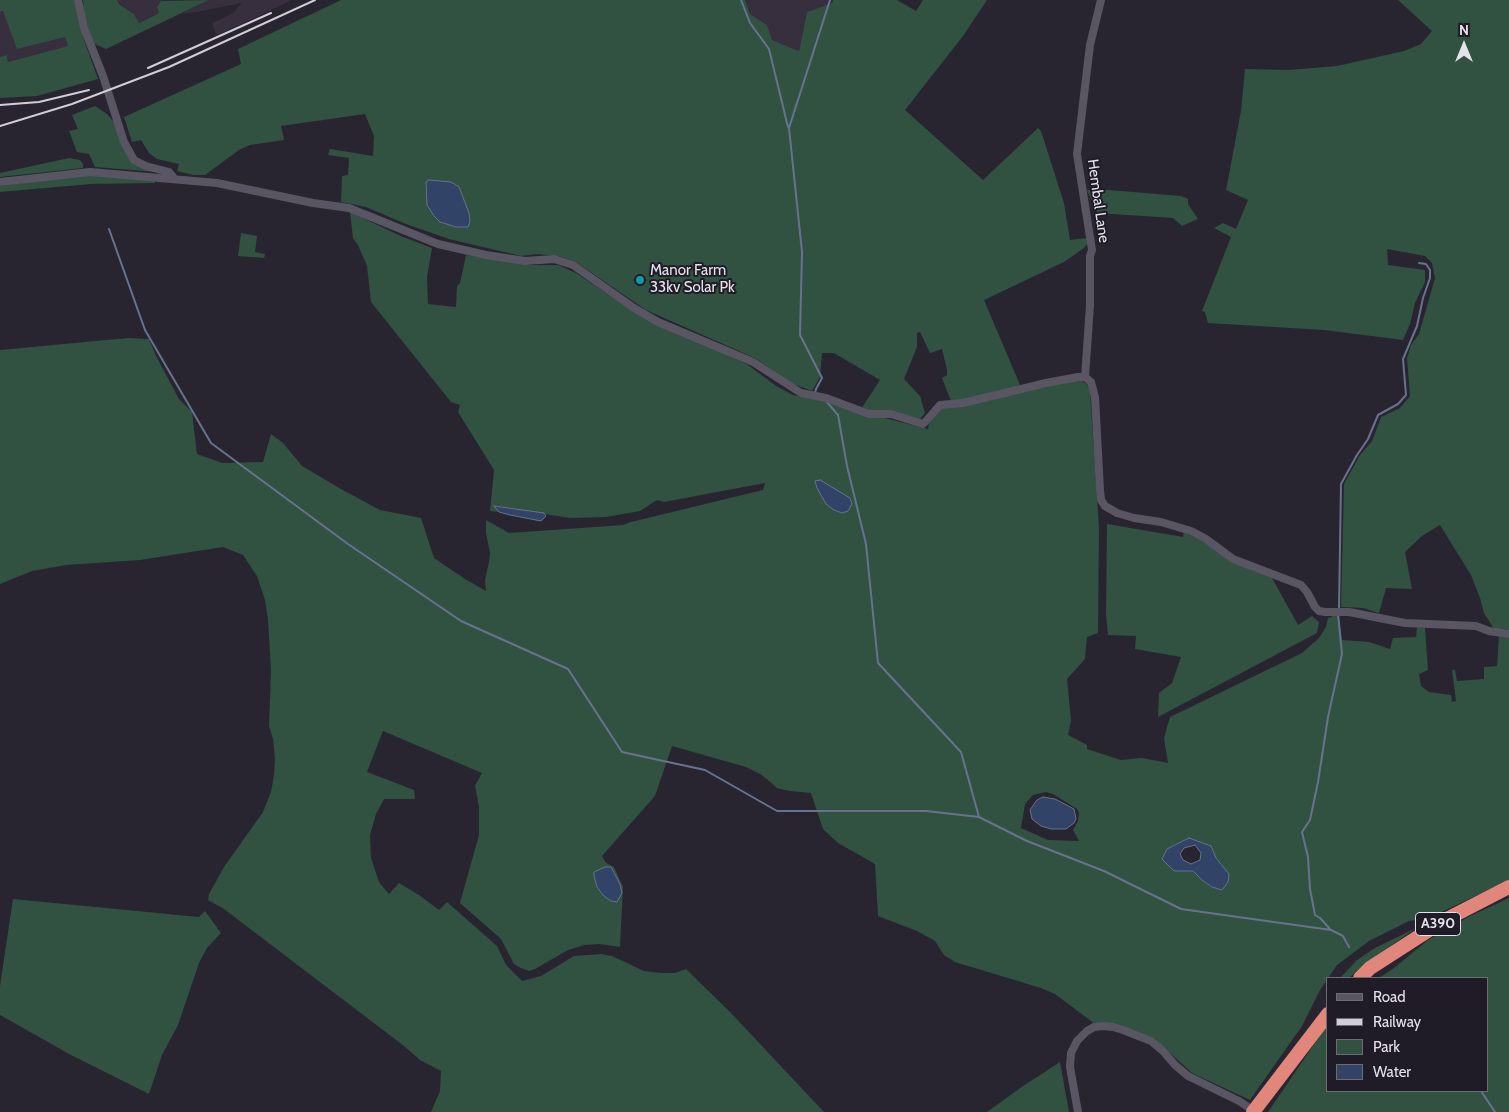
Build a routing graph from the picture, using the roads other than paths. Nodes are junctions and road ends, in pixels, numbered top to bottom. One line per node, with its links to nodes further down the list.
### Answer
1 (78, 0): 3 (street)
2 (1101, 0): 5 (street, Hembal Lane)
3 (174, 178): 4 (street); 5 (street)
4 (0, 182)
5 (1085, 377): 6 (street)
6 (1509, 634)
7 (1509, 887): 8 (highway, A390)
8 (1361, 977)
9 (1326, 1017): 11 (highway)
10 (1078, 1112): 11 (street)
11 (1254, 1112)

